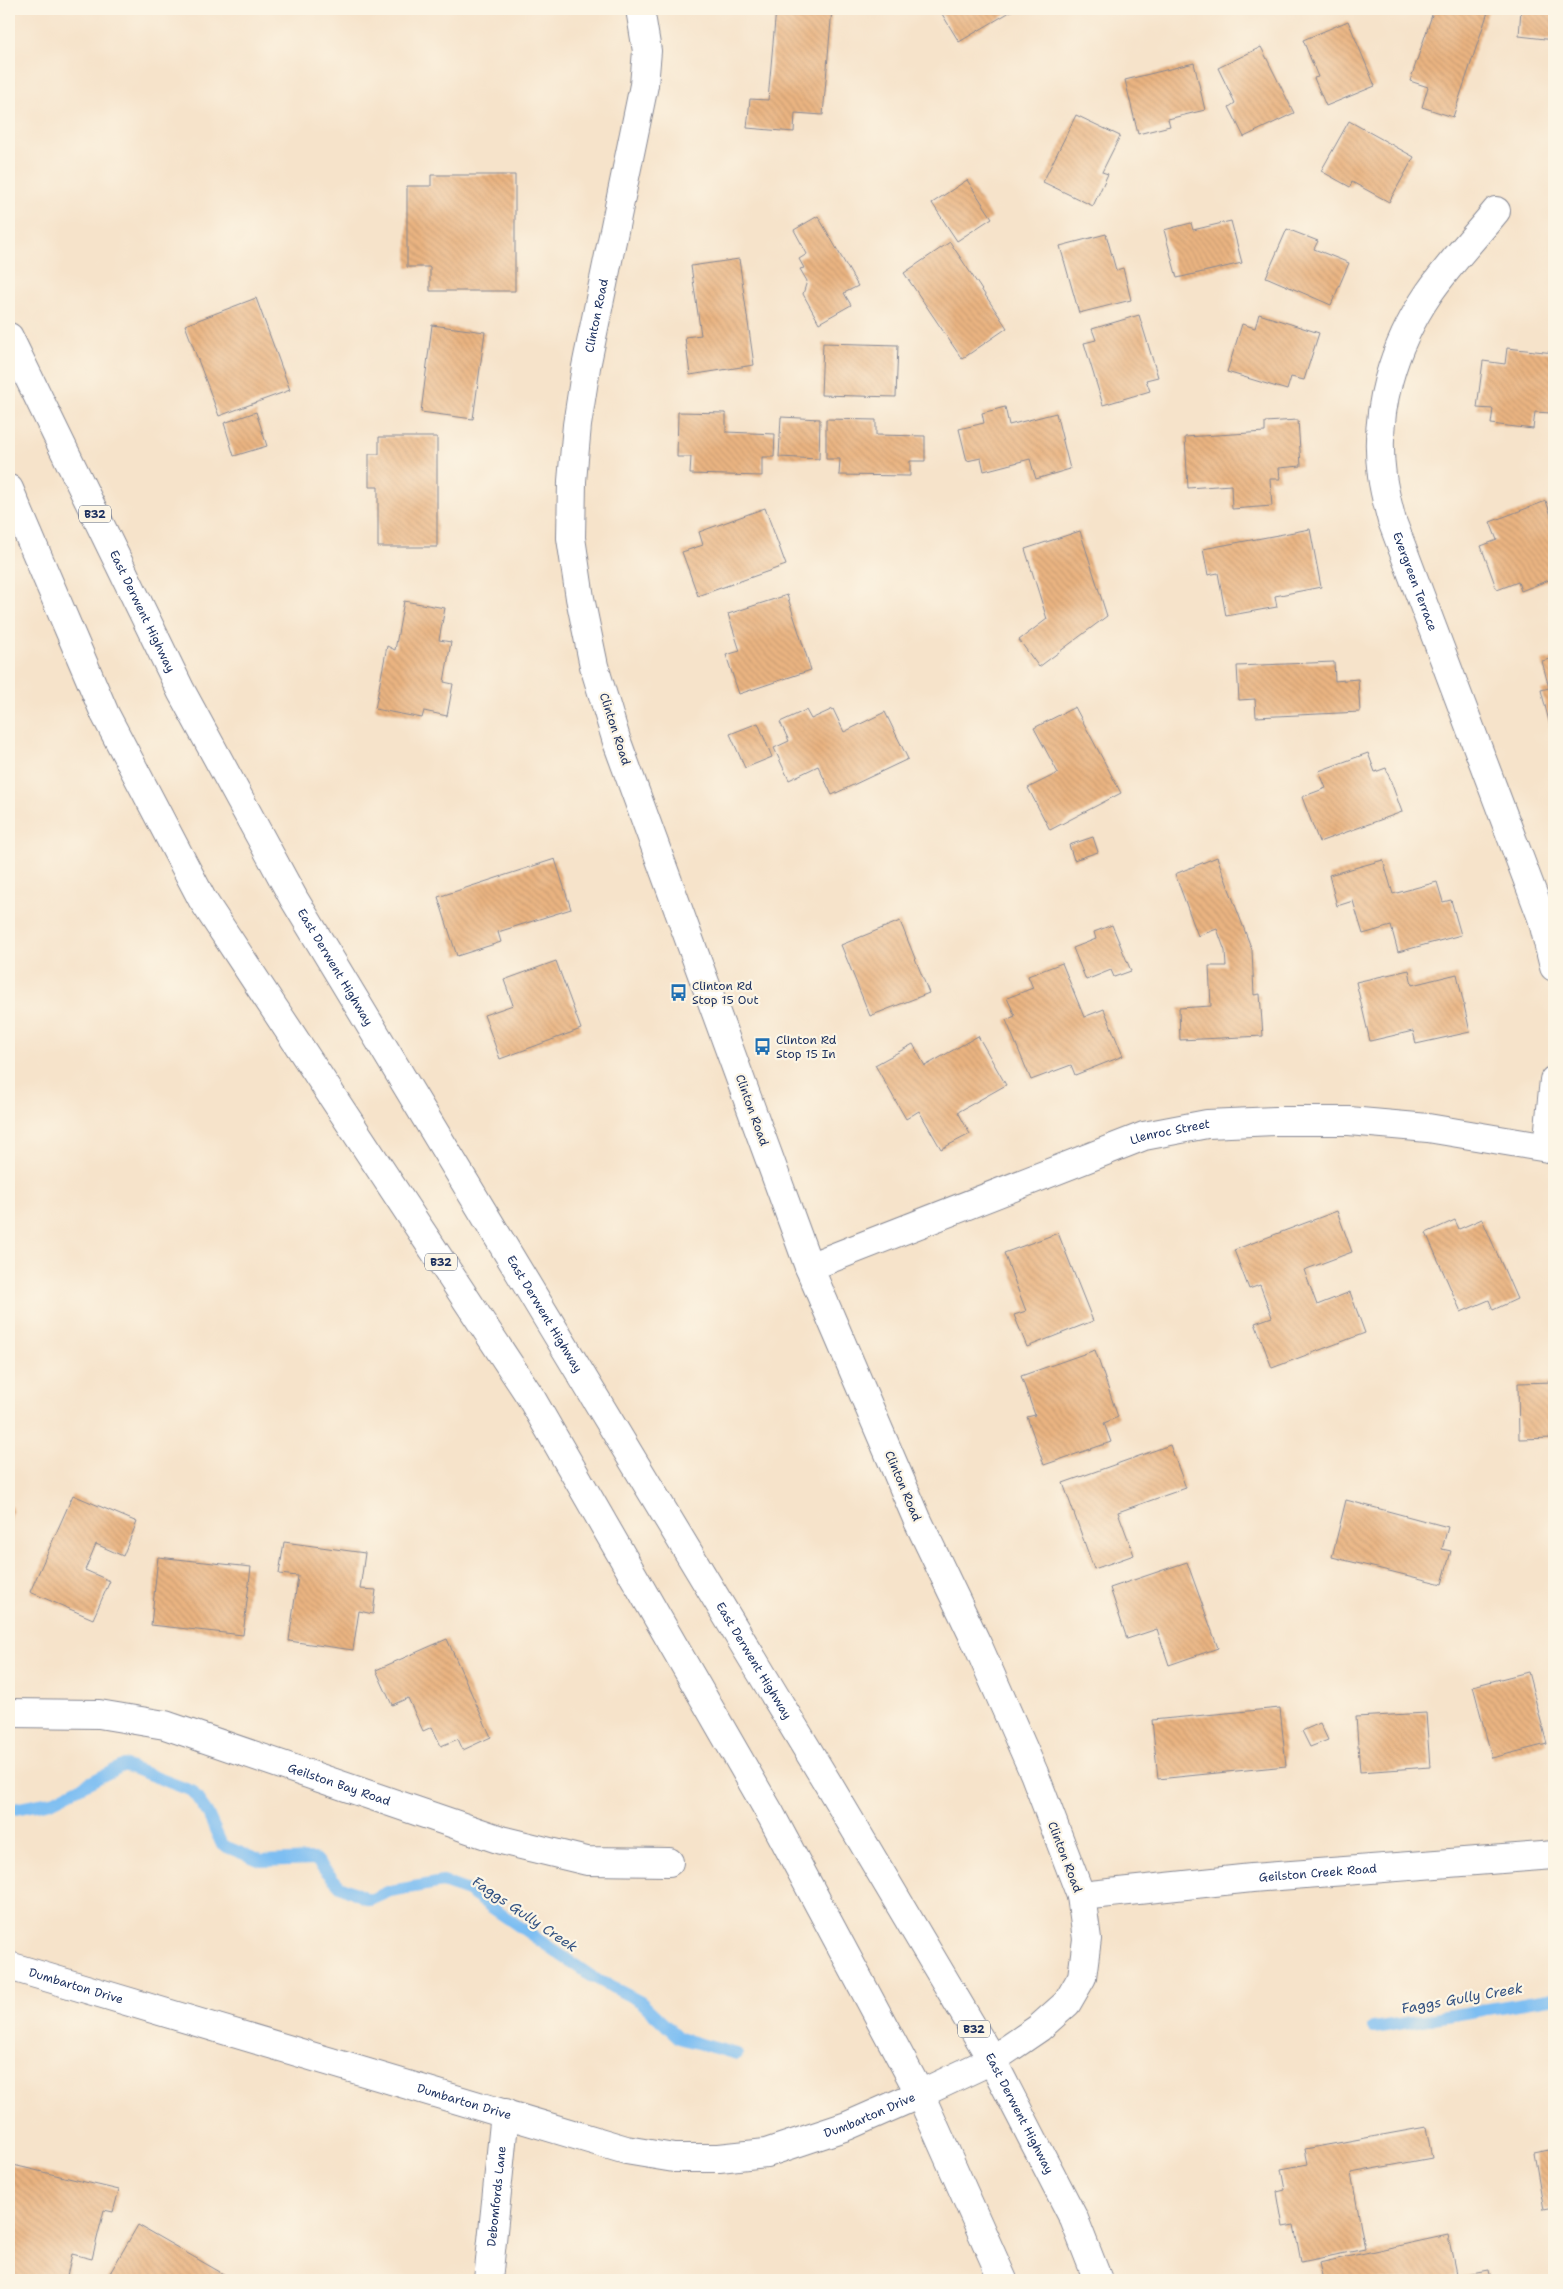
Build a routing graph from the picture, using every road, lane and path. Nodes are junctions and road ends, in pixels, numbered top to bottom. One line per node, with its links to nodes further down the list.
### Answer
1 (640, 9): 8 (street, Clinton Road)
2 (1496, 211): 5 (street, Evergreen Terrace)
3 (9, 337): 14 (street, East Derwent Highway / B32)
4 (9, 489): 15 (street, B32)
5 (1554, 967)
6 (1554, 1080): 7 (street)
7 (1551, 1148): 8 (street, Llenroc Street)
8 (809, 1267): 12 (street, Clinton Road)
9 (9, 1713): 11 (street, Geilston Bay Road)
10 (1554, 1855): 12 (street, Geilston Creek Road)
11 (669, 1862)
12 (1081, 1896): 14 (street, Clinton Road)
13 (9, 1966): 16 (street, Dumbarton Drive)
14 (992, 2060): 15 (street, Clinton Road); 19 (street, East Derwent Highway / B32)
15 (920, 2094): 16 (street, Dumbarton Drive); 18 (street, B32)
16 (505, 2113): 17 (street, Debomfords Lane)
17 (488, 2280)
18 (1003, 2280)
19 (1098, 2280)

